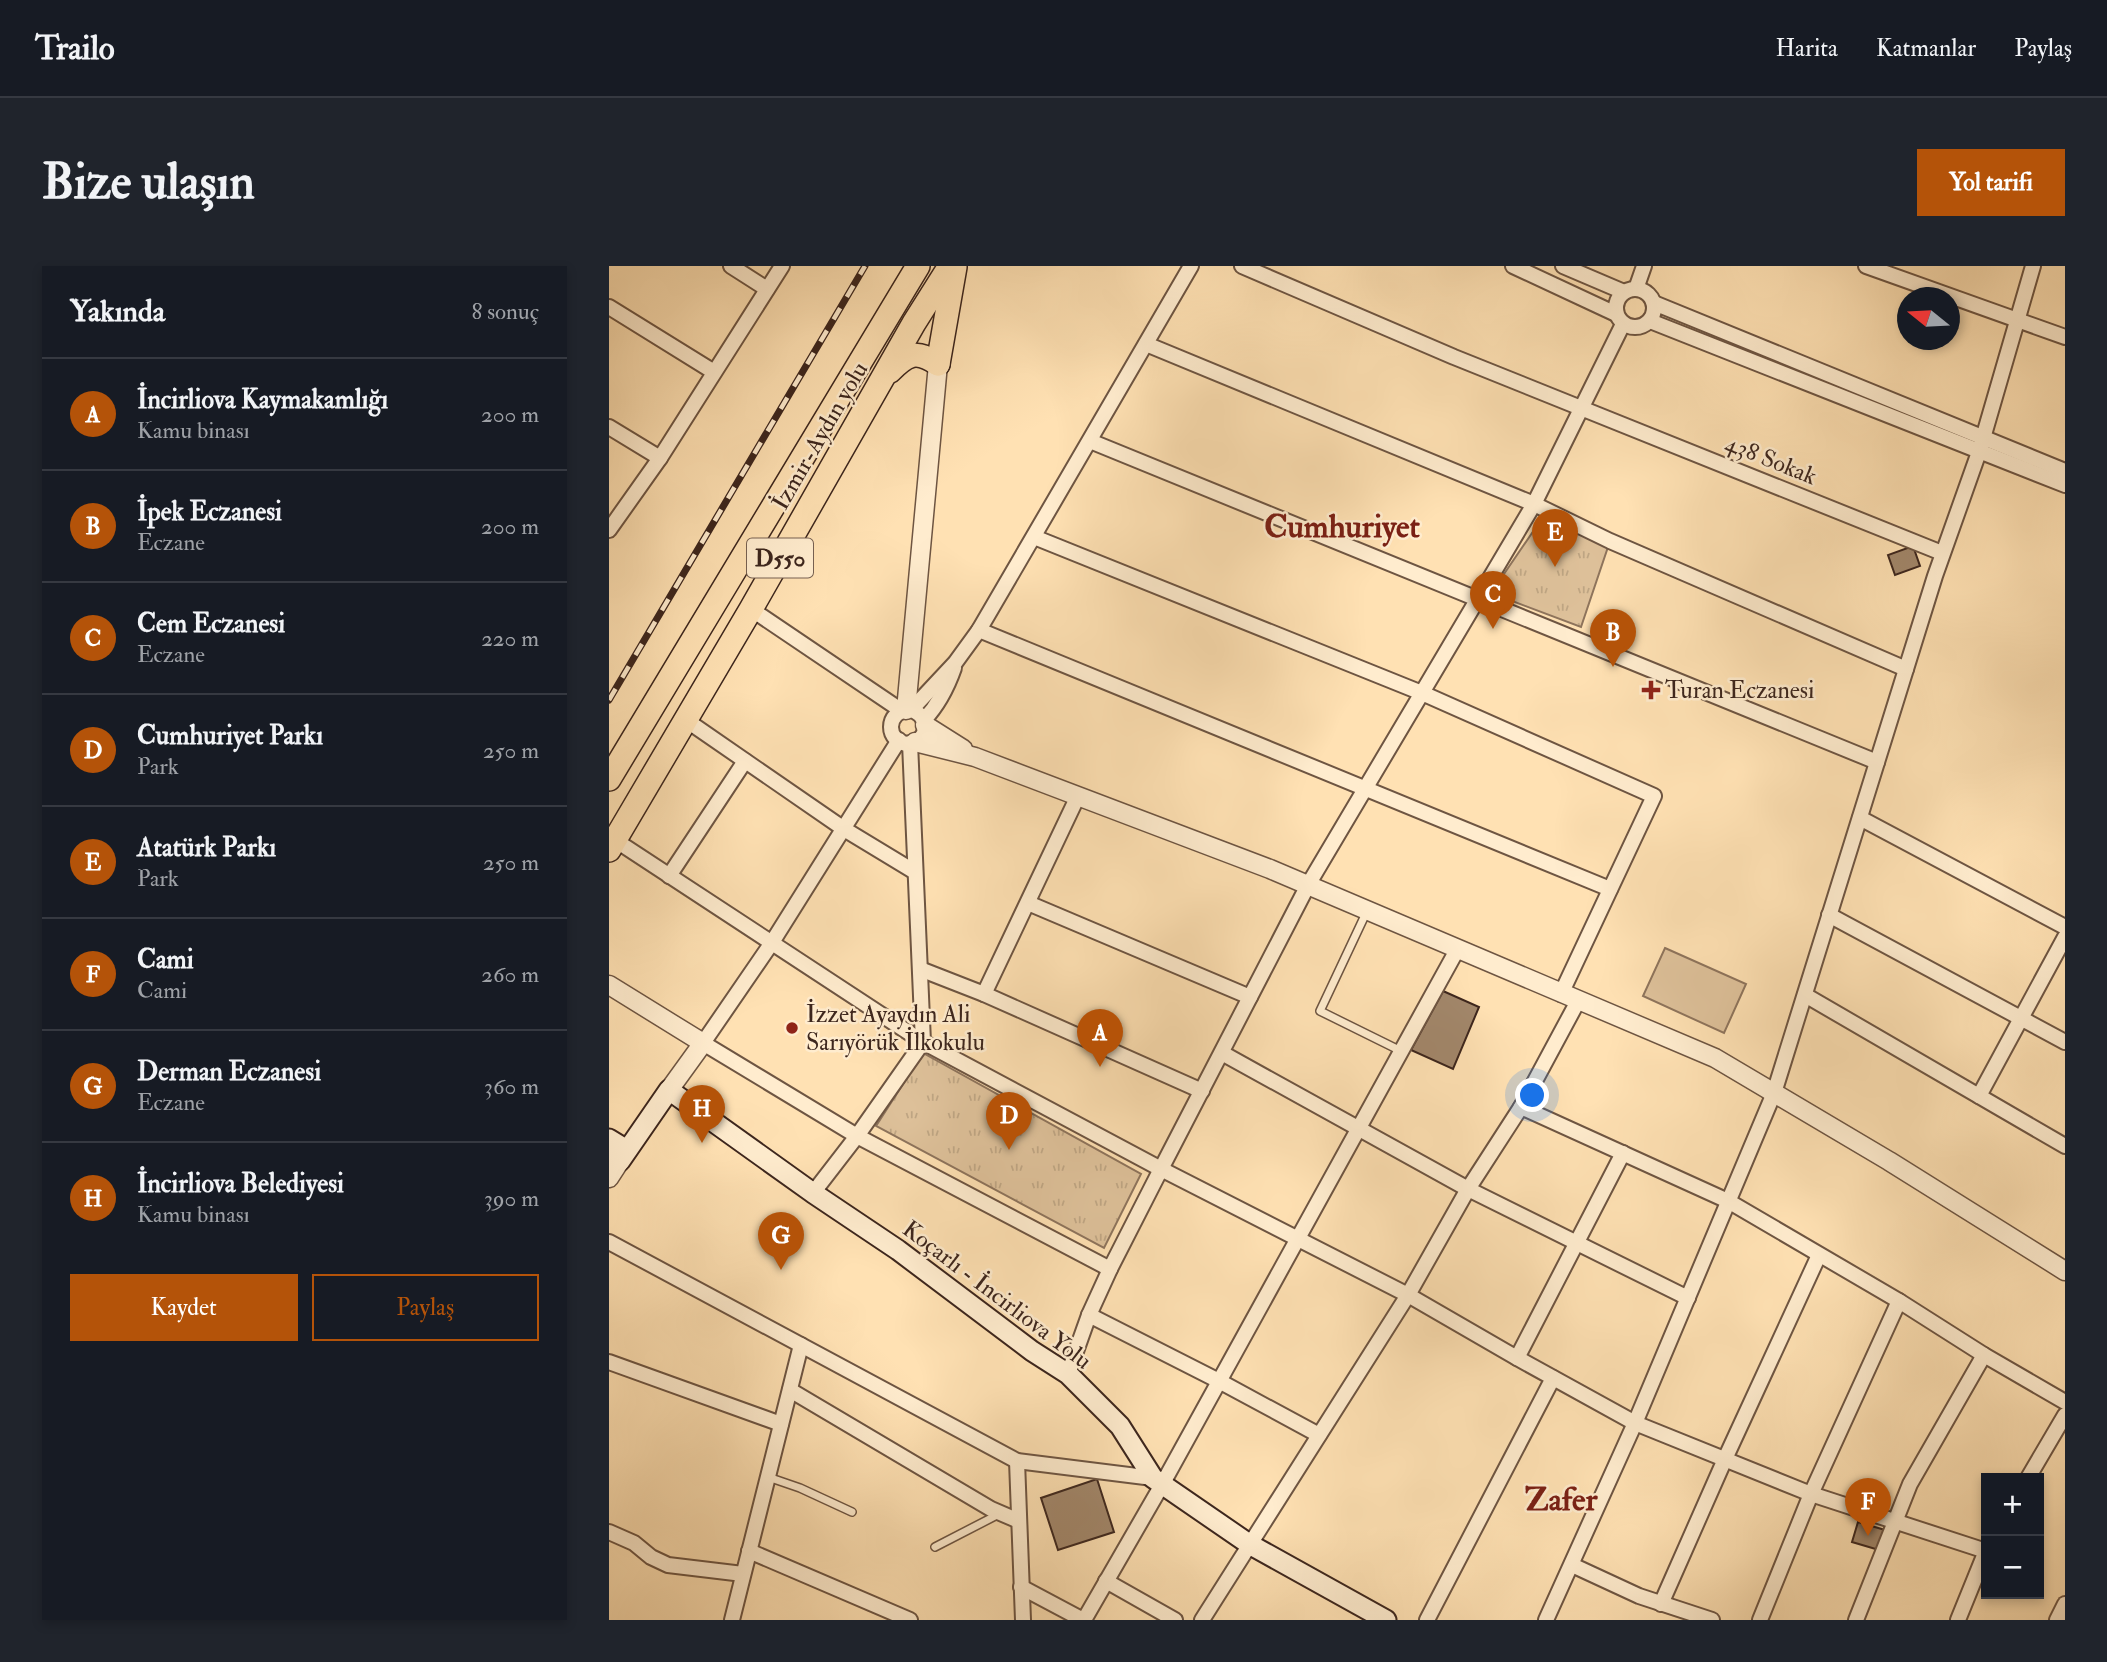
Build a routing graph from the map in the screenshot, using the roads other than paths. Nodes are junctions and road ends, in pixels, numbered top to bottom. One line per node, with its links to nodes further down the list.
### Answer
1 (731, 266): 13 (street)
2 (782, 266): 13 (street)
3 (918, 266): 15 (highway, İzmir-Aydın yolu / D550)
4 (950, 266): 18 (highway, İzmir-Aydın yolu / D550)
5 (956, 266): 22 (highway)
6 (1191, 266): 24 (street)
7 (1242, 266): 28 (street, 438 Sokak)
8 (1513, 266): 19 (street)
9 (1563, 266): 14 (street)
10 (1644, 266): 14 (street)
11 (1866, 266): 20 (street)
12 (2033, 266): 20 (street)
13 (767, 289): 26 (street)
14 (1630, 290): 16 (street); 19 (street)
15 (898, 301): 18 (highway); 52 (highway, İzmir-Aydın yolu / D550)
16 (1654, 303): 21 (street); 31 (street)
17 (609, 307): 26 (street)
18 (919, 316): 22 (highway); 25 (highway); 27 (highway, İzmir-Aydın yolu / D550)
19 (1619, 319): 21 (street); 28 (street)
20 (2017, 320): 23 (street); 31 (street)
21 (1650, 321): 31 (street)
22 (945, 327): 25 (highway)
23 (2065, 337)
24 (1146, 344): 30 (street); 35 (street)
25 (938, 364): 27 (highway); 45 (street)
26 (714, 372): 32 (street)
27 (883, 379): 40 (highway, İzmir-Aydın yolu / D550)
28 (1582, 408): 35 (street); 38 (street, 438 Sokak)
29 (609, 427): 32 (street)
30 (1090, 441): 37 (street); 39 (street)
31 (1981, 445): 33 (street); 34 (street); 38 (street)
32 (660, 458): 36 (street)
33 (2065, 471)
34 (2065, 485)
35 (1534, 505): 39 (street); 43 (street)
36 (609, 530)
37 (1034, 537): 41 (street); 44 (street)
38 (1943, 553): 43 (street)
39 (1477, 599): 44 (street); 51 (street)
40 (751, 609): 45 (street); 46 (highway, İzmir-Aydın yolu / D550)
41 (979, 630): 42 (street); 53 (street)
42 (955, 663): 45 (street); 47 (street)
43 (1906, 669): 51 (street)
44 (1422, 693): 53 (street); 61 (street)
45 (907, 710): 47 (street); 48 (street)
46 (686, 720): 50 (street); 57 (highway, İzmir-Aydın yolu / D550)
47 (924, 722): 48 (street); 49 (street)
48 (908, 742): 49 (street); 56 (street); 58 (street)
49 (975, 757): 54 (street)
50 (745, 761): 56 (street); 59 (street)
51 (1877, 762): 55 (street)
52 (609, 779)
53 (1365, 789): 60 (street); 61 (street)
54 (1077, 798): 60 (street); 62 (street)
55 (1860, 818): 64 (street); 65 (street)
56 (844, 829): 58 (street); 67 (street)
57 (612, 845): 59 (street)
58 (915, 873): 69 (street)
59 (669, 876): 67 (street)
60 (1308, 885): 63 (street); 73 (street)
61 (1610, 889): 74 (street)
62 (1028, 903): 71 (street); 73 (street)
63 (1367, 911): 68 (street); 79 (lane)
64 (1829, 915): 72 (street); 75 (street)
65 (2065, 927)
66 (2065, 937): 75 (street)
67 (771, 944): 76 (street); 78 (street)
68 (1457, 950): 74 (street); 79 (street)
69 (920, 969): 71 (street); 76 (street)
70 (609, 985): 78 (street)
71 (984, 994): 82 (street)
72 (1805, 995): 83 (street); 84 (street)
73 (1250, 997): 80 (street)
74 (1569, 997): 83 (street); 85 (street)
75 (2020, 1018): 77 (street); 84 (street)
76 (923, 1042): 87 (street); 92 (street)
77 (2065, 1042)
78 (703, 1043): 81 (street); 87 (street)
79 (1401, 1051): 86 (street)
80 (1222, 1053): 82 (street); 86 (street)
81 (669, 1090): 91 (main road); 94 (main road, Koçarlı - İncirliova Yolu)
82 (1202, 1091): 92 (street)
83 (1774, 1093): 95 (street); 101 (street)
84 (1979, 1096): 89 (street)
85 (1521, 1107): 90 (street); 93 (street)
86 (1358, 1129): 93 (street); 96 (street)
87 (857, 1136): 94 (street); 100 (street)
88 (609, 1139): 91 (main road)
89 (2065, 1146)
90 (1623, 1153): 95 (street); 98 (street)
91 (616, 1161)
92 (1161, 1169): 96 (street); 100 (street)
93 (1468, 1189): 98 (street); 102 (street)
94 (813, 1194): 110 (main road, Koçarlı - İncirliova Yolu)
95 (1728, 1201): 99 (street); 103 (street)
96 (1297, 1239): 102 (street); 112 (street)
97 (609, 1242): 106 (street)
98 (1577, 1242): 103 (street); 108 (street)
99 (1819, 1255): 104 (street); 119 (street)
100 (1110, 1269): 105 (street)
101 (2065, 1270)
102 (1408, 1295): 108 (street); 118 (street)
103 (1688, 1298): 116 (street)
104 (1899, 1301): 107 (street); 124 (street)
105 (1089, 1315): 110 (street); 112 (street)
106 (801, 1345): 113 (street); 120 (street)
107 (1984, 1355): 114 (street); 128 (street)
108 (1517, 1358): 111 (street)
109 (609, 1362): 117 (street)
110 (1068, 1374): 123 (main road, Koçarlı - İncirliova Yolu)
111 (1553, 1378): 116 (street); 148 (street)
112 (1219, 1381): 118 (street); 123 (street)
113 (790, 1390): 117 (street); 126 (street)
114 (2065, 1402)
115 (2065, 1415): 121 (street)
116 (1635, 1423): 119 (street); 135 (street)
117 (781, 1424): 122 (street)
118 (1319, 1435): 130 (street)
119 (1725, 1459): 124 (street); 139 (street)
120 (1017, 1461): 123 (street); 127 (street)
121 (2031, 1473)
122 (767, 1477): 125 (lane); 133 (street)
123 (1158, 1480): 130 (main road, Koçarlı - İncirliova Yolu); 137 (street)
124 (1811, 1494): 128 (street); 151 (street)
125 (852, 1512)
126 (1000, 1513): 127 (street); 131 (lane)
127 (1019, 1521): 138 (street)
128 (1895, 1521): 132 (street); 152 (street)
129 (609, 1532): 136 (street)
130 (1249, 1544): 146 (street); 147 (main road, Koçarlı - İncirliova Yolu)
131 (935, 1547)
132 (1981, 1549)
133 (749, 1551): 136 (street); 143 (street)
134 (1981, 1563): 153 (street)
135 (1572, 1566): 139 (street); 149 (street)
136 (743, 1574): 142 (street)
137 (1106, 1581): 144 (street); 145 (street)
138 (1021, 1587): 141 (street); 144 (street)
139 (1661, 1604): 150 (street)
140 (2065, 1604): 154 (street)
141 (1021, 1619)
142 (732, 1620)
143 (910, 1620)
144 (1084, 1620)
145 (1175, 1620)
146 (1202, 1620)
147 (1386, 1620)
148 (1427, 1620)
149 (1546, 1620)
150 (1712, 1620)
151 (1760, 1620)
152 (1856, 1620)
153 (1958, 1620)
154 (2058, 1620)

